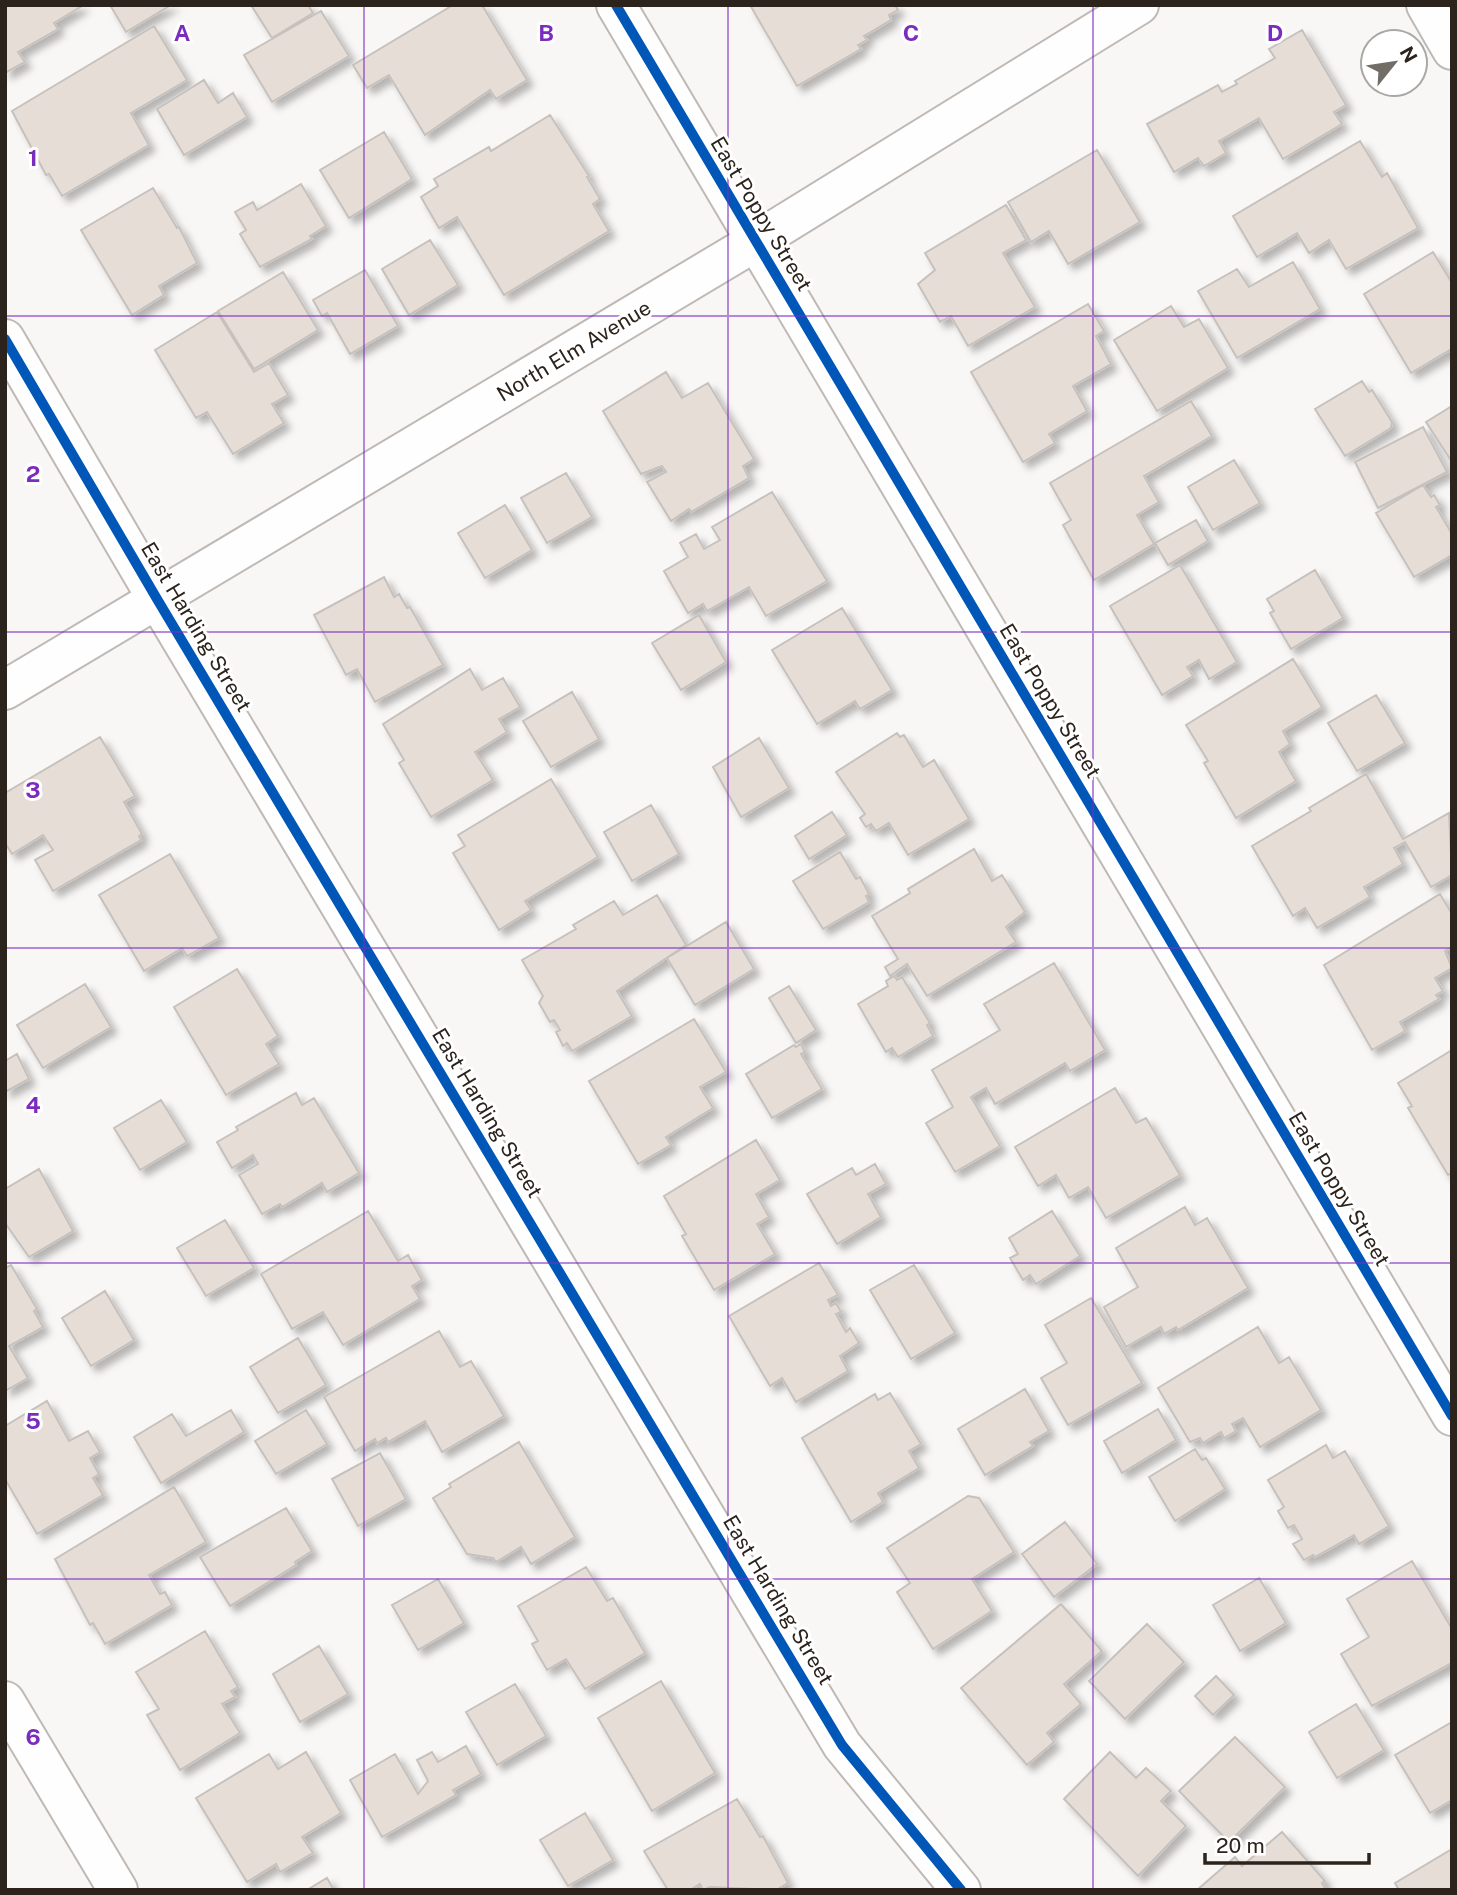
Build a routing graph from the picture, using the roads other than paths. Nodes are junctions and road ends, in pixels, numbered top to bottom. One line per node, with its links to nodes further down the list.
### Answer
1 (616, 5): 5 (street, East Poppy Street)
2 (1139, 5): 5 (street, North Elm Avenue)
3 (1426, 5): 4 (street)
4 (1452, 50)
5 (755, 242): 7 (street, North Elm Avenue); 9 (street, East Poppy Street)
6 (5, 339): 7 (street, East Harding Street)
7 (157, 600): 8 (street, North Elm Avenue); 12 (street, East Harding Street)
8 (5, 690)
9 (1452, 1416)
10 (5, 1702): 11 (street)
11 (118, 1890)
12 (961, 1890)

